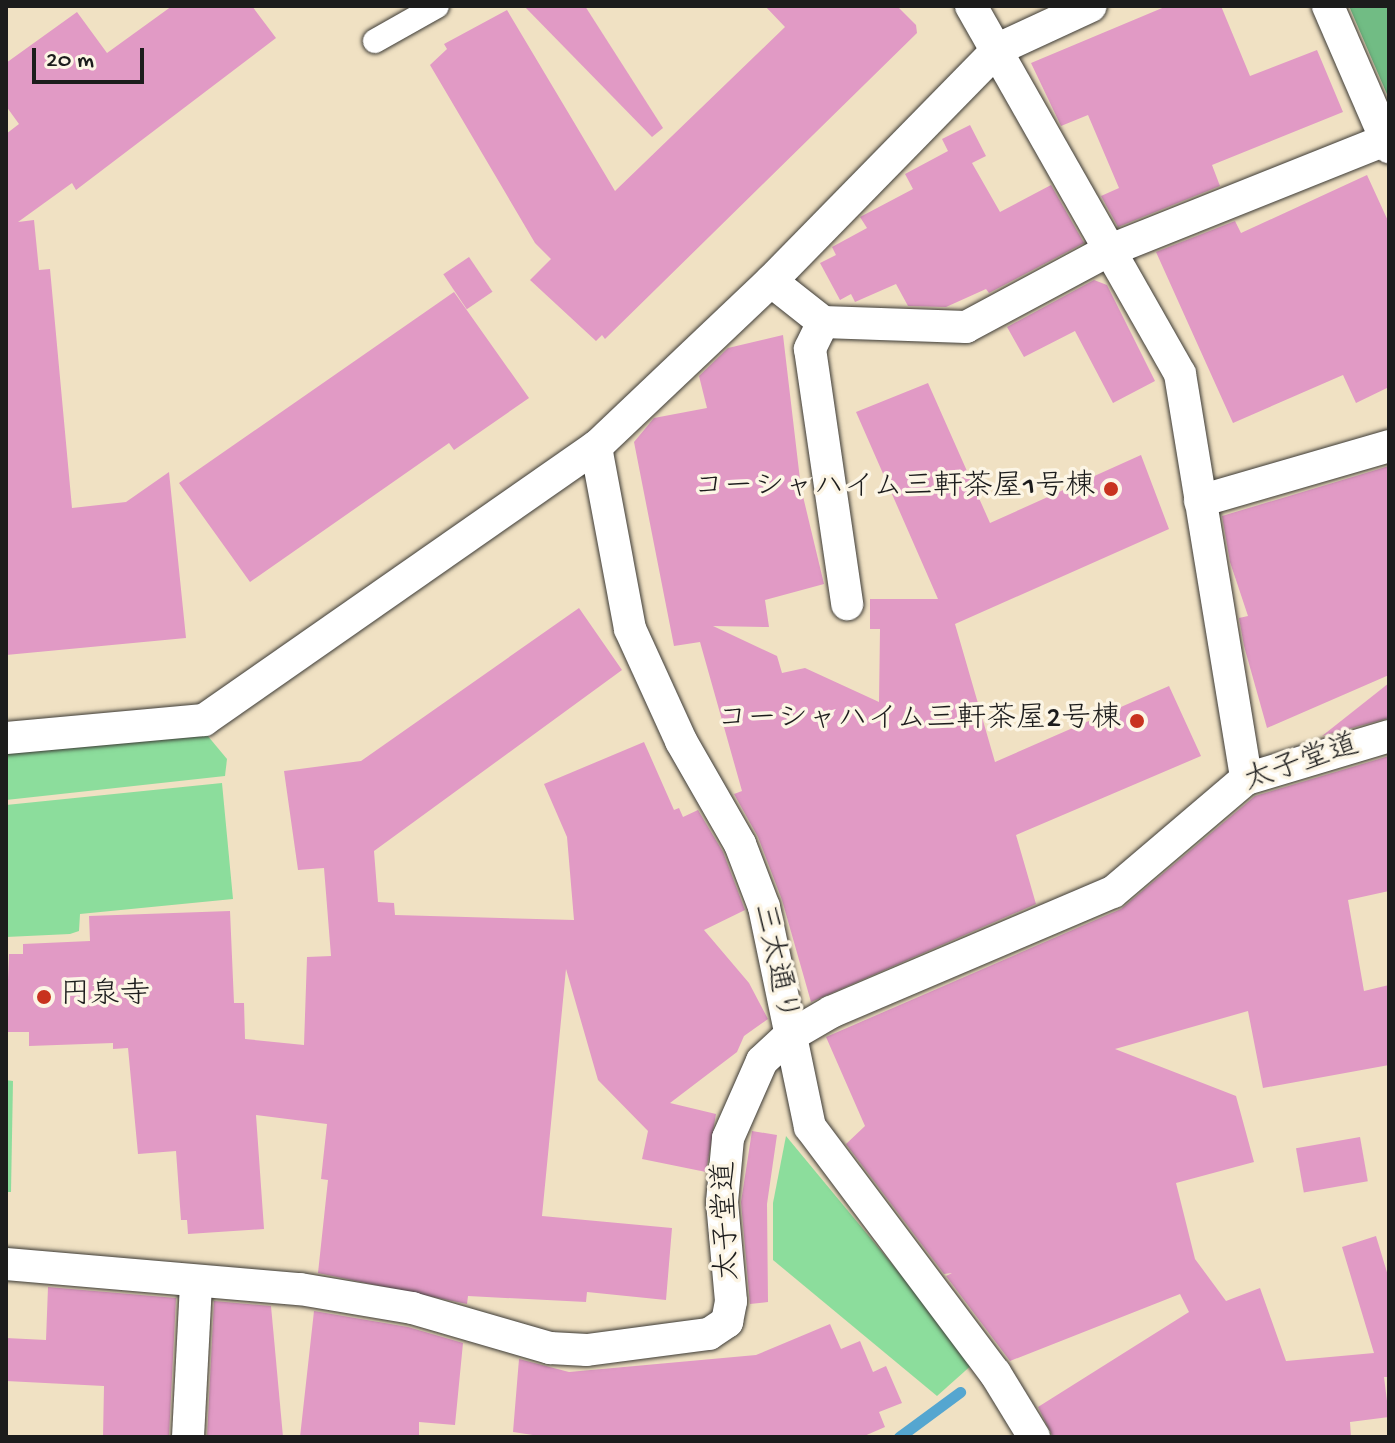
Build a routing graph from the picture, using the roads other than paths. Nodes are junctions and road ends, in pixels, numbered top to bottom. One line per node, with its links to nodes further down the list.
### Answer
1 (437, 6): 5 (street)
2 (971, 6): 6 (street)
3 (1091, 6): 6 (street)
4 (1328, 6): 7 (street)
5 (375, 41)
6 (998, 49): 8 (street); 9 (street)
7 (1387, 144): 8 (street)
8 (1108, 251): 10 (street); 13 (street)
9 (771, 281): 10 (street); 12 (street)
10 (823, 322): 14 (street)
11 (1389, 446): 13 (street)
12 (596, 447): 16 (street); 18 (street, 三太通り)
13 (1200, 501): 17 (street)
14 (847, 604)
15 (1389, 736): 17 (street, 太子堂道)
16 (6, 738)
17 (1246, 779): 18 (street, 太子堂道)
18 (788, 1037): 20 (street, 太子堂道); 22 (street, 三太通り)
19 (6, 1264): 20 (street, 太子堂道)
20 (196, 1282): 21 (street)
21 (188, 1437)
22 (1034, 1437)

